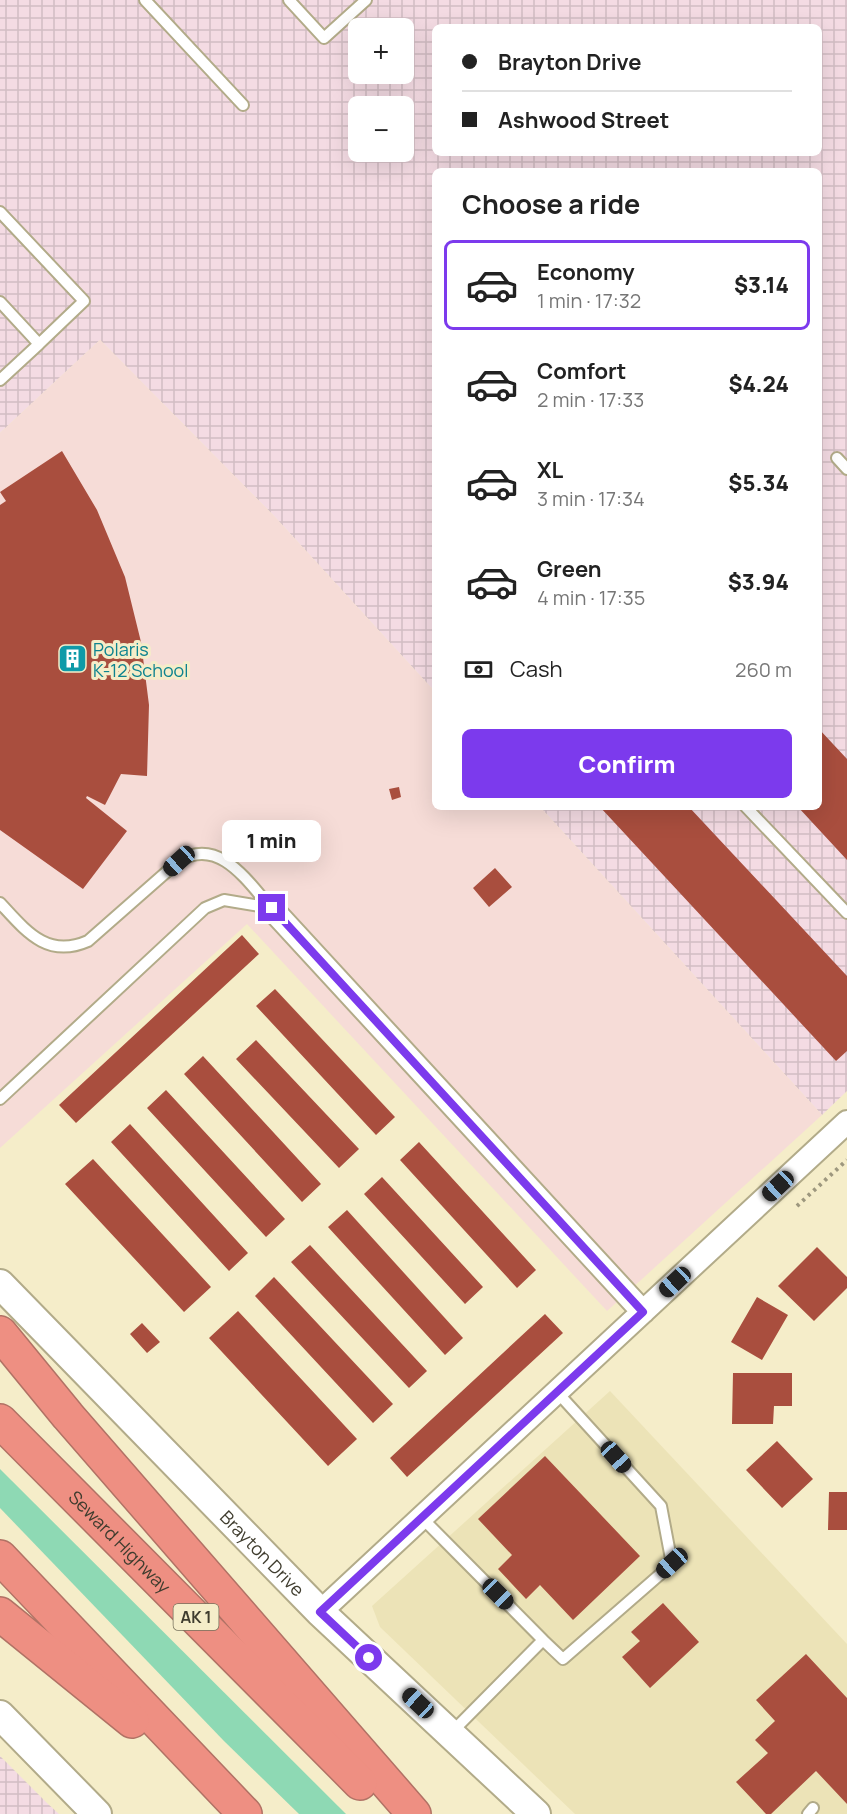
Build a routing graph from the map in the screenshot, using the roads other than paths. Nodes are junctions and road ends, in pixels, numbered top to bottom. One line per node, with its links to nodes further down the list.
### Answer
1 (146, 0): 4 (lane)
2 (289, 0): 3 (lane)
3 (366, 0)
4 (243, 105)
5 (0, 212): 7 (lane)
6 (0, 302): 7 (lane)
7 (39, 344): 8 (lane)
8 (0, 380)
9 (837, 458): 10 (lane)
10 (847, 468)
11 (749, 810): 14 (lane)
12 (0, 903): 13 (lane)
13 (272, 908): 15 (lane); 18 (street)
14 (847, 913)
15 (0, 1099)
16 (847, 1122): 18 (street)
17 (0, 1284): 24 (street, Brayton Drive)
18 (643, 1312): 20 (street)
19 (0, 1333): 32 (highway)
20 (557, 1392): 22 (street); 26 (lane)
21 (0, 1421): 31 (highway, Seward Highway / AK 1)
22 (422, 1518): 24 (street); 26 (lane)
23 (0, 1557): 29 (highway)
24 (320, 1612): 28 (street, Brayton Drive)
25 (0, 1614): 29 (highway)
26 (543, 1640): 28 (lane)
27 (0, 1715): 30 (street)
28 (450, 1734): 33 (street, Brayton Drive)
29 (241, 1810)
30 (97, 1814)
31 (391, 1814)
32 (414, 1814)
33 (536, 1814)

